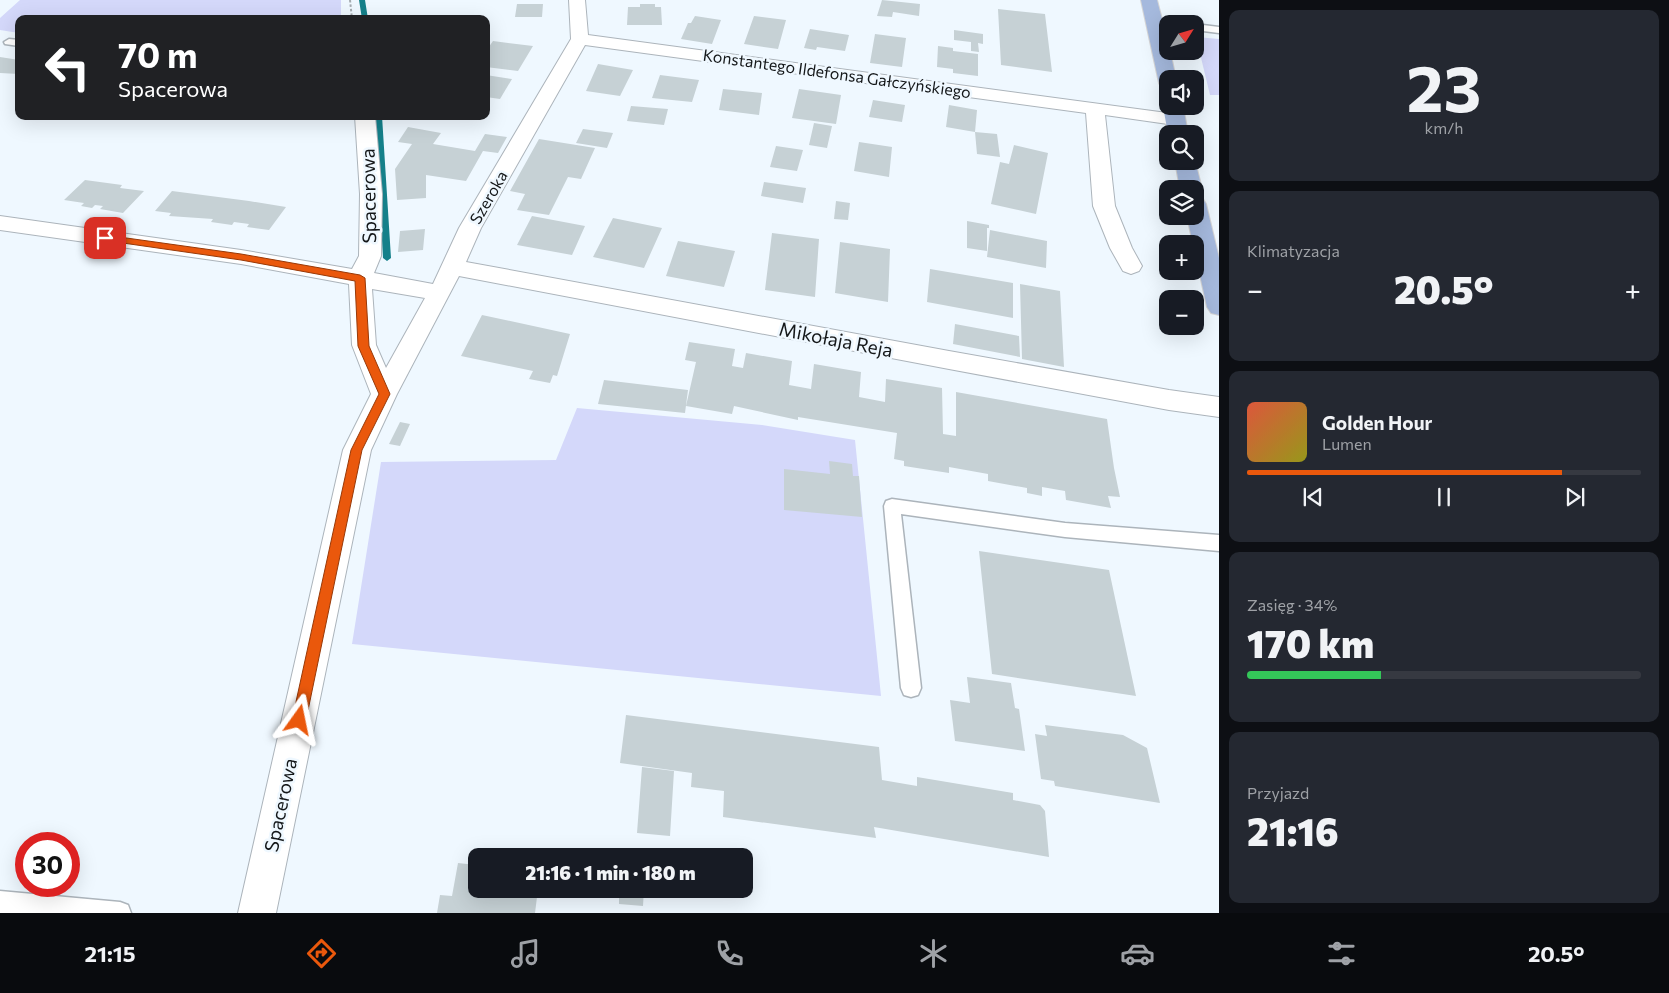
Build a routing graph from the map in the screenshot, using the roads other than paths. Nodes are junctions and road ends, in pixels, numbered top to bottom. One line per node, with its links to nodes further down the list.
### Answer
1 (577, 0): 6 (street)
2 (1149, 0): 3 (main road)
3 (1159, 19)
4 (1204, 28): 5 (lane)
5 (1219, 30)
6 (580, 39): 7 (street, Konstantego Ildefonsa Gałczyńskiego); 13 (street, Szeroka)
7 (1095, 109): 9 (street, Konstantego Ildefonsa Gałczyńskiego); 12 (street)
8 (365, 120): 14 (street, Spacerowa)
9 (1176, 120)
10 (0, 223): 14 (street)
11 (1200, 225): 16 (main road)
12 (1131, 266)
13 (453, 267): 15 (street, Szeroka); 18 (street, Mikołaja Reja)
14 (360, 278): 15 (street); 17 (street, Spacerowa)
15 (440, 292): 17 (street, Szeroka)
16 (1219, 307)
17 (384, 394): 23 (street, Spacerowa)
18 (1219, 407)
19 (1219, 543): 20 (lane)
20 (911, 688)
21 (0, 902): 22 (lane)
22 (120, 913)
23 (257, 913)

